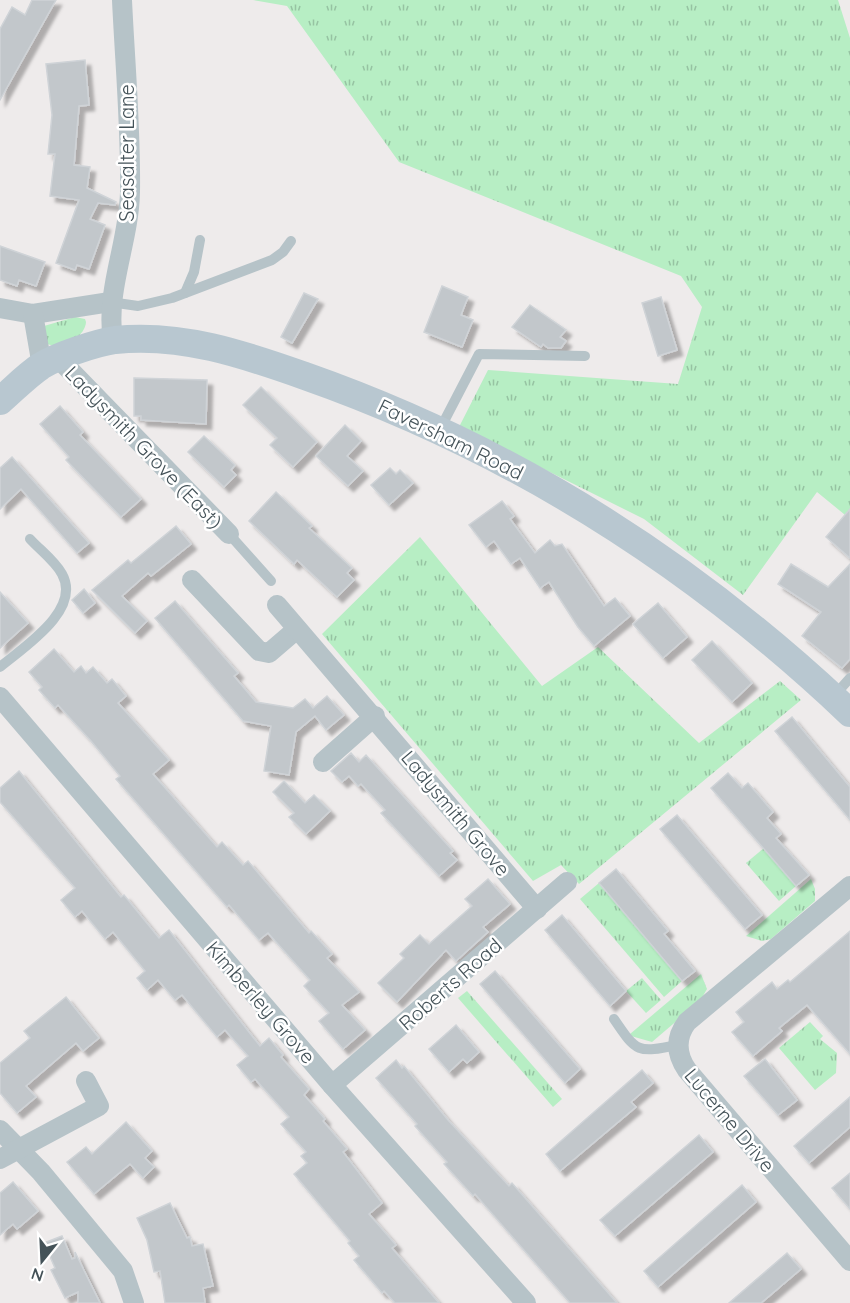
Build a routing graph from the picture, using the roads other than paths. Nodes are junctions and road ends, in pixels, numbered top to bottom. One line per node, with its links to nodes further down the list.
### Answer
1 (122, 0): 5 (street, Seasalter Lane)
2 (200, 240): 4 (lane)
3 (291, 241): 4 (lane)
4 (185, 293): 5 (lane)
5 (110, 302): 7 (street); 8 (street, Seasalter Lane)
6 (0, 308): 7 (street)
7 (33, 314): 10 (street)
8 (112, 341): 10 (street, Faversham Road); 12 (street, Faversham Road)
9 (585, 356): 12 (lane)
10 (50, 362): 11 (street, Faversham Road); 13 (street, Ladysmith Grove (East))
11 (0, 401)
12 (439, 431): 20 (street, Faversham Road)
13 (229, 534): 16 (lane)
14 (30, 539): 19 (lane)
15 (192, 580): 18 (street)
16 (271, 581)
17 (277, 605): 18 (street, Ladysmith Grove)
18 (297, 629): 22 (street, Ladysmith Grove)
19 (0, 668)
20 (844, 696)
21 (0, 697): 30 (street, Kimberley Grove)
22 (375, 717): 23 (street); 26 (street, Ladysmith Grove)
23 (323, 762)
24 (567, 882): 26 (street, Roberts Road)
25 (850, 886): 28 (street, Lucerne Drive)
26 (537, 909): 30 (street, Roberts Road)
27 (614, 1019): 28 (lane)
28 (678, 1045): 34 (street, Lucerne Drive)
29 (86, 1081): 32 (street)
30 (332, 1085): 36 (street, Kimberley Grove)
31 (0, 1130): 32 (street)
32 (18, 1150): 33 (street); 35 (street)
33 (0, 1159)
34 (850, 1261)
35 (134, 1303)
36 (526, 1303)

